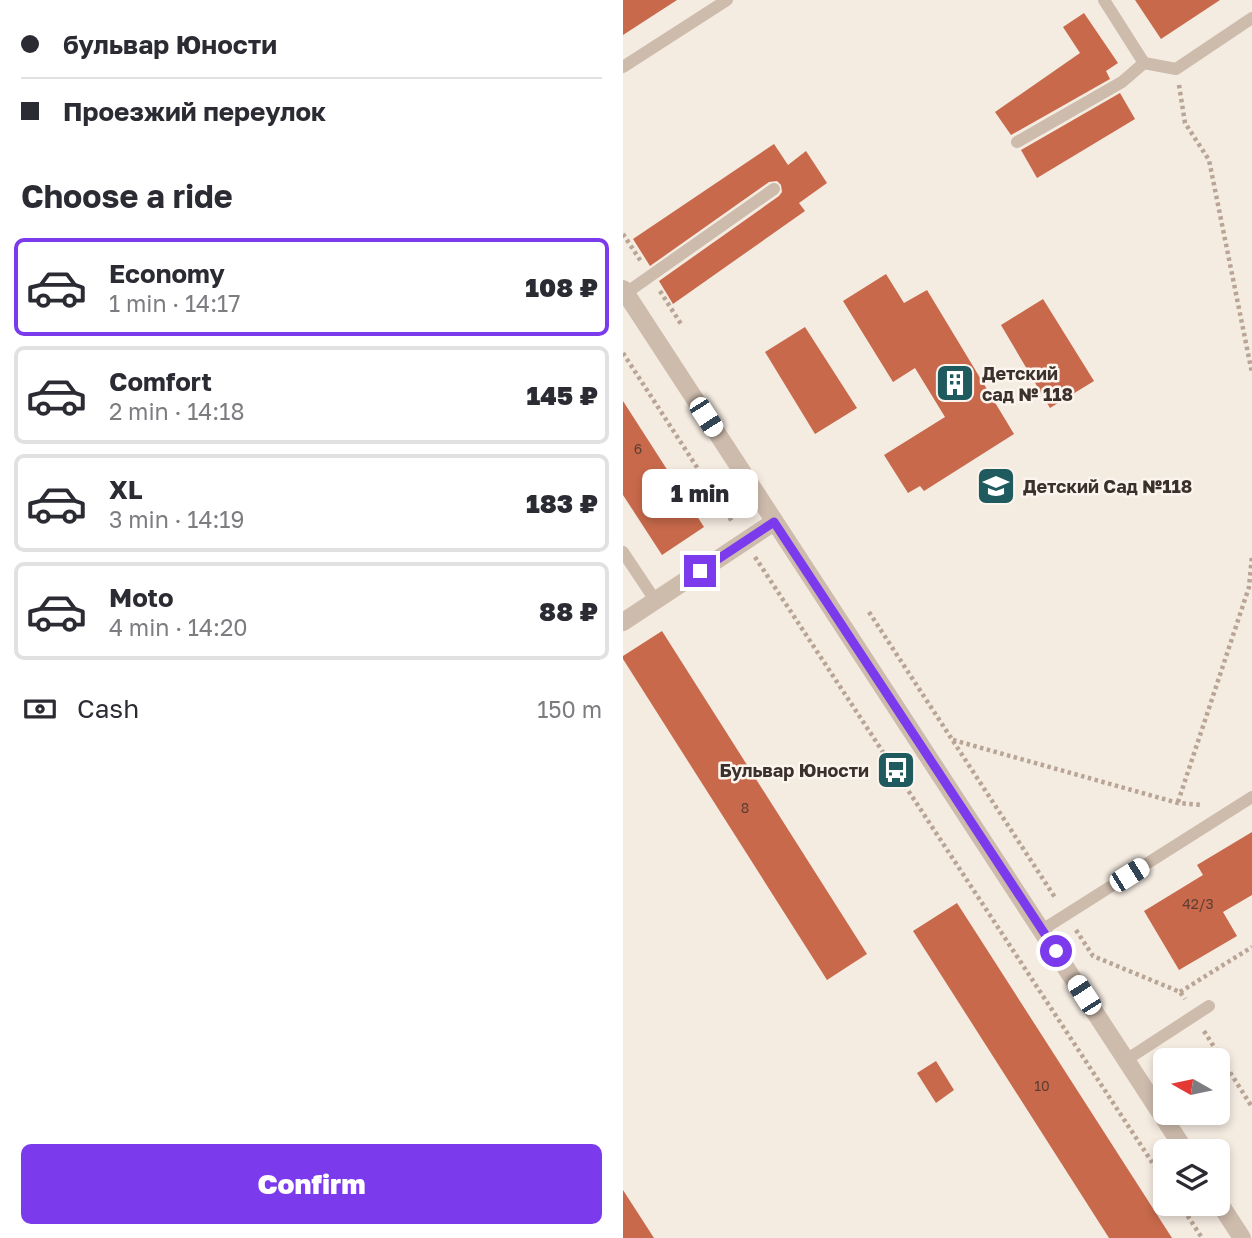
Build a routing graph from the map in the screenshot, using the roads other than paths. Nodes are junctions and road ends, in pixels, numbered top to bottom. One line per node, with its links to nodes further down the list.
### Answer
1 (727, 0): 5 (lane)
2 (1104, 0): 4 (lane)
3 (1252, 19): 4 (lane)
4 (1144, 63): 6 (lane)
5 (623, 67)
6 (1017, 142)
7 (774, 190): 8 (lane)
8 (624, 291): 9 (street)
9 (774, 522): 11 (street); 14 (street)
10 (623, 552): 11 (lane)
11 (655, 600): 12 (street)
12 (623, 622)
13 (1252, 797): 14 (lane)
14 (1042, 930): 16 (street)
15 (1209, 1006): 16 (lane)
16 (1126, 1060): 17 (street)
17 (1178, 1139)
18 (1228, 1216): 19 (street)
19 (1242, 1238)

